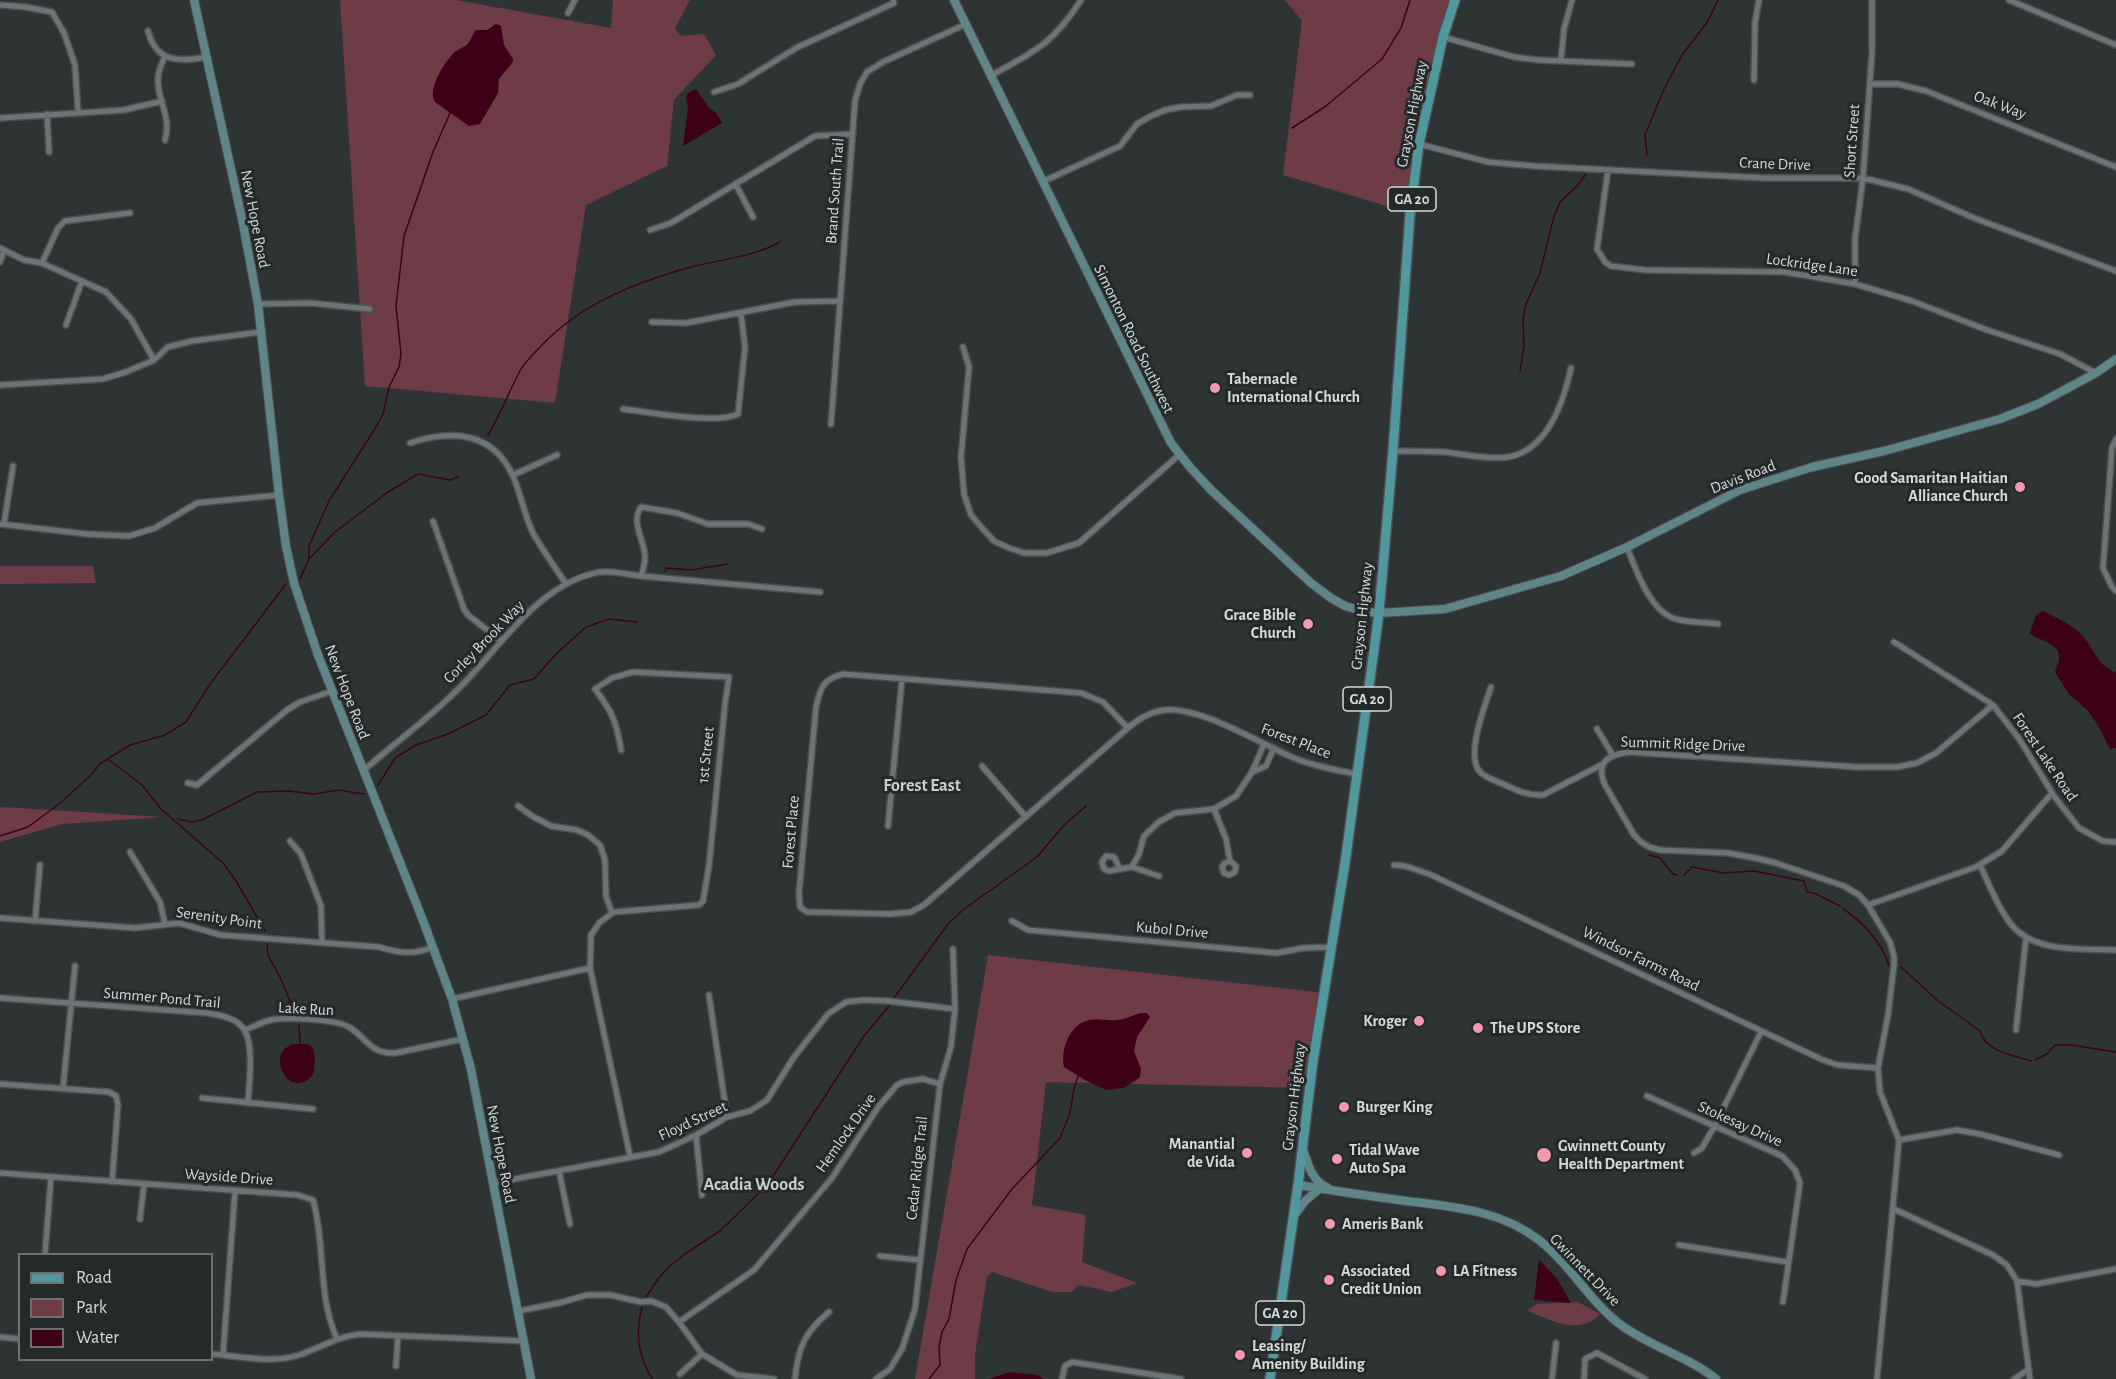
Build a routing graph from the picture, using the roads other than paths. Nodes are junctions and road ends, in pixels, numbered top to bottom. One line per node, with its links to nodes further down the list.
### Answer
1 (194, 0): 18 (street, New Hope Road)
2 (575, 0): 12 (street)
3 (893, 0): 24 (street)
4 (954, 0): 13 (street, Simonton Road Southwest)
5 (1081, 0): 21 (street)
6 (1455, 0): 15 (main road, Grayson Highway / GA 20)
7 (1572, 0): 19 (street)
8 (1759, 0): 22 (street)
9 (1872, 0): 23 (street, Short Street)
10 (2009, 0): 16 (street)
11 (0, 5): 27 (street)
12 (568, 13)
13 (966, 24): 21 (street, Simonton Road Southwest); 30 (street, Brand South Trail)
14 (148, 31): 17 (street)
15 (1443, 37): 19 (street); 32 (main road, Grayson Highway / GA 20)
16 (2116, 45)
17 (165, 56): 18 (street); 26 (street)
18 (207, 57): 49 (street, New Hope Road)
19 (1561, 60): 20 (street)
20 (1632, 64)
21 (990, 76): 37 (street, Simonton Road Southwest)
22 (1754, 80)
23 (1870, 84): 34 (street, Oak Way); 36 (street, Short Street)
24 (714, 92)
25 (1250, 95): 37 (street)
26 (162, 101): 27 (street); 31 (street)
27 (78, 111): 28 (street)
28 (47, 114): 29 (street); 33 (street)
29 (1, 118)
30 (853, 134): 38 (street); 48 (street, Brand South Trail)
31 (165, 140)
32 (1419, 144): 35 (street, Crane Drive); 65 (main road, Grayson Highway / GA 20)
33 (49, 152)
34 (2116, 167)
35 (1608, 170): 36 (street, Crane Drive); 47 (street, Lockridge Lane)
36 (1863, 178): 45 (street, Crane Drive); 47 (street, Short Street)
37 (1042, 182): 67 (street, Simonton Road Southwest)
38 (736, 186): 40 (street); 41 (street)
39 (130, 213): 44 (street)
40 (753, 217)
41 (650, 230)
42 (2, 249): 43 (street); 44 (street)
43 (0, 262)
44 (42, 263): 46 (street)
45 (2116, 271)
46 (82, 281): 53 (street); 57 (street)
47 (1855, 284): 59 (street, Lockridge Lane)
48 (840, 300): 51 (street); 62 (street, Brand South Trail)
49 (258, 304): 50 (street); 54 (street, New Hope Road)
50 (370, 309)
51 (741, 314): 52 (street); 61 (street)
52 (652, 322)
53 (66, 325)
54 (261, 332): 57 (street); 70 (street, New Hope Road)
55 (963, 348): 67 (street)
56 (2116, 359): 59 (street, Davis Road)
57 (154, 360): 60 (street)
58 (1571, 368): 65 (street)
59 (2096, 373): 74 (street, Davis Road)
60 (0, 385)
61 (623, 409)
62 (831, 424)
63 (2116, 440): 77 (street)
64 (410, 443): 69 (street)
65 (1394, 451): 79 (main road, Grayson Highway / GA 20)
66 (557, 455): 69 (street)
67 (1179, 455): 79 (street, Simonton Road Southwest)
68 (13, 466): 72 (street)
69 (513, 476): 76 (street)
70 (279, 495): 72 (street); 85 (street, New Hope Road)
71 (433, 521): 81 (street)
72 (2, 524)
73 (762, 529): 75 (street)
74 (1627, 548): 79 (street, Davis Road); 80 (street)
75 (641, 576): 76 (street, Corley Brook Way); 78 (street, Corley Brook Way)
76 (566, 584): 81 (street, Corley Brook Way)
77 (2116, 591)
78 (820, 592)
79 (1379, 613): 97 (main road, Grayson Highway / GA 20)
80 (1718, 624)
81 (500, 640): 95 (street, Corley Brook Way)
82 (1894, 642): 86 (street, Forest Lake Road)
83 (902, 679): 87 (street, Forest Place); 102 (street, Forest Place); 103 (street)
84 (1491, 687): 93 (street)
85 (332, 691): 95 (street, New Hope Road); 98 (street)
86 (1993, 705): 92 (street, Summit Ridge Drive); 99 (street, Forest Lake Road)
87 (1128, 728): 89 (street, Forest Place); 102 (street, Forest Place)
88 (1598, 729): 92 (street)
89 (1264, 744): 90 (street, Forest Place); 96 (street)
90 (1274, 748): 96 (street); 97 (street, Forest Place)
91 (621, 750): 115 (street, 1st Street)
92 (1612, 754): 93 (street, Summit Ridge Drive)
93 (1603, 764): 114 (street, Summit Ridge Drive)
94 (982, 766): 102 (street)
95 (363, 771): 122 (street, New Hope Road)
96 (1252, 772): 101 (street)
97 (1356, 774): 123 (main road, Grayson Highway / GA 20)
98 (188, 783)
99 (2052, 793): 105 (street, Forest Lake Road); 110 (street)
100 (518, 806): 115 (street)
101 (1215, 808): 107 (street); 111 (street)
102 (1026, 817)
103 (888, 826)
104 (290, 841): 121 (street)
105 (2116, 842)
106 (130, 852): 119 (street)
107 (1230, 861)
108 (40, 865): 117 (street)
109 (1394, 865): 135 (street, Windsor Farms Road)
110 (1980, 865): 114 (street); 120 (street)
111 (1132, 867): 112 (street); 113 (street)
112 (1120, 869)
113 (1159, 876)
114 (1868, 905): 137 (street, Summit Ridge Drive)
115 (612, 913): 127 (street)
116 (0, 918): 117 (street, Serenity Point)
117 (35, 921): 119 (street, Serenity Point)
118 (1012, 921): 123 (street, Kubol Drive)
119 (165, 924): 121 (street, Serenity Point)
120 (2026, 938): 125 (street); 133 (street)
121 (322, 942): 122 (street, Serenity Point)
122 (433, 947): 130 (street, New Hope Road)
123 (1332, 947): 149 (main road, Grayson Highway / GA 20)
124 (953, 949): 132 (street, Cedar Ridge Trail)
125 (2116, 950)
126 (75, 966): 131 (street)
127 (590, 968): 130 (street); 152 (street)
128 (709, 995): 145 (street)
129 (0, 998): 131 (street, Summer Pond Trail)
130 (452, 999): 136 (street, New Hope Road)
131 (72, 1004): 134 (street, Summer Pond Trail); 140 (street)
132 (955, 1009): 139 (street, Cedar Ridge Trail); 145 (street, Floyd Street)
133 (2016, 1029)
134 (245, 1030): 136 (street, Lake Run); 143 (street)
135 (1761, 1032): 137 (street, Windsor Farms Road); 146 (street)
136 (463, 1039): 157 (street, New Hope Road)
137 (1878, 1068): 148 (street, Summit Ridge Drive)
138 (0, 1084): 140 (street)
139 (940, 1084): 171 (street, Cedar Ridge Trail); 178 (street, Hemlock Drive)
140 (63, 1088): 156 (street)
141 (1647, 1096): 146 (street, Stokesay Drive)
142 (202, 1098): 143 (street)
143 (248, 1103): 144 (street)
144 (313, 1109)
145 (727, 1117): 147 (street, Floyd Street)
146 (1714, 1127): 150 (street); 172 (street, Stokesay Drive)
147 (696, 1135): 152 (street, Floyd Street); 163 (street)
148 (1899, 1140): 151 (street); 164 (street, Summit Ridge Drive)
149 (1303, 1149): 159 (main road, Grayson Highway / GA 20); 162 (street)
150 (1694, 1153)
151 (2059, 1155)
152 (630, 1156): 153 (street, Floyd Street)
153 (559, 1171): 157 (street, Floyd Street); 167 (street)
154 (0, 1173): 155 (street, Wayside Drive)
155 (51, 1177): 156 (street, Wayside Drive); 169 (street)
156 (112, 1182): 158 (street, Wayside Drive)
157 (493, 1183): 176 (street, New Hope Road)
158 (144, 1184): 161 (street, Wayside Drive); 166 (street)
159 (1298, 1185): 160 (street, Gwinnett Drive); 165 (main road, Grayson Highway / GA 20)
160 (1318, 1189): 162 (street, Gwinnett Drive); 165 (street)
161 (235, 1191): 182 (street, Wayside Drive); 187 (street)
162 (1335, 1191): 202 (street, Gwinnett Drive)
163 (702, 1196)
164 (1894, 1209): 174 (street); 203 (street, Summit Ridge Drive)
165 (1293, 1218): 198 (main road, Grayson Highway / GA 20)
166 (140, 1219)
167 (570, 1224)
168 (1679, 1245): 172 (street)
169 (45, 1253)
170 (880, 1256): 171 (street)
171 (920, 1260): 191 (street, Cedar Ridge Trail)
172 (1787, 1262): 175 (street, Stokesay Drive)
173 (2116, 1269): 174 (street)
174 (2018, 1281): 189 (street)
175 (1782, 1302)
176 (519, 1311): 178 (street); 183 (street, New Hope Road)
177 (829, 1312): 194 (street)
178 (679, 1322): 186 (street)
179 (398, 1336): 182 (street); 183 (street); 188 (street)
180 (0, 1337): 181 (street)
181 (18, 1339)
182 (337, 1339): 187 (street)
183 (524, 1341): 192 (street, New Hope Road)
184 (1556, 1343): 199 (street)
185 (213, 1354): 187 (street)
186 (702, 1354): 190 (street); 193 (street)
187 (223, 1355)
188 (396, 1366)
189 (2029, 1369): 204 (street); 205 (street)
190 (680, 1374)
191 (885, 1377): 195 (street, Cedar Ridge Trail)
192 (531, 1379)
193 (774, 1379)
194 (795, 1379)
195 (876, 1379)
196 (1062, 1379): 197 (street)
197 (1181, 1379)
198 (1270, 1379)
199 (1552, 1379)
200 (1584, 1379): 201 (street)
201 (1645, 1379)
202 (1716, 1379)
203 (1877, 1379)
204 (2014, 1379)
205 (2030, 1379)

